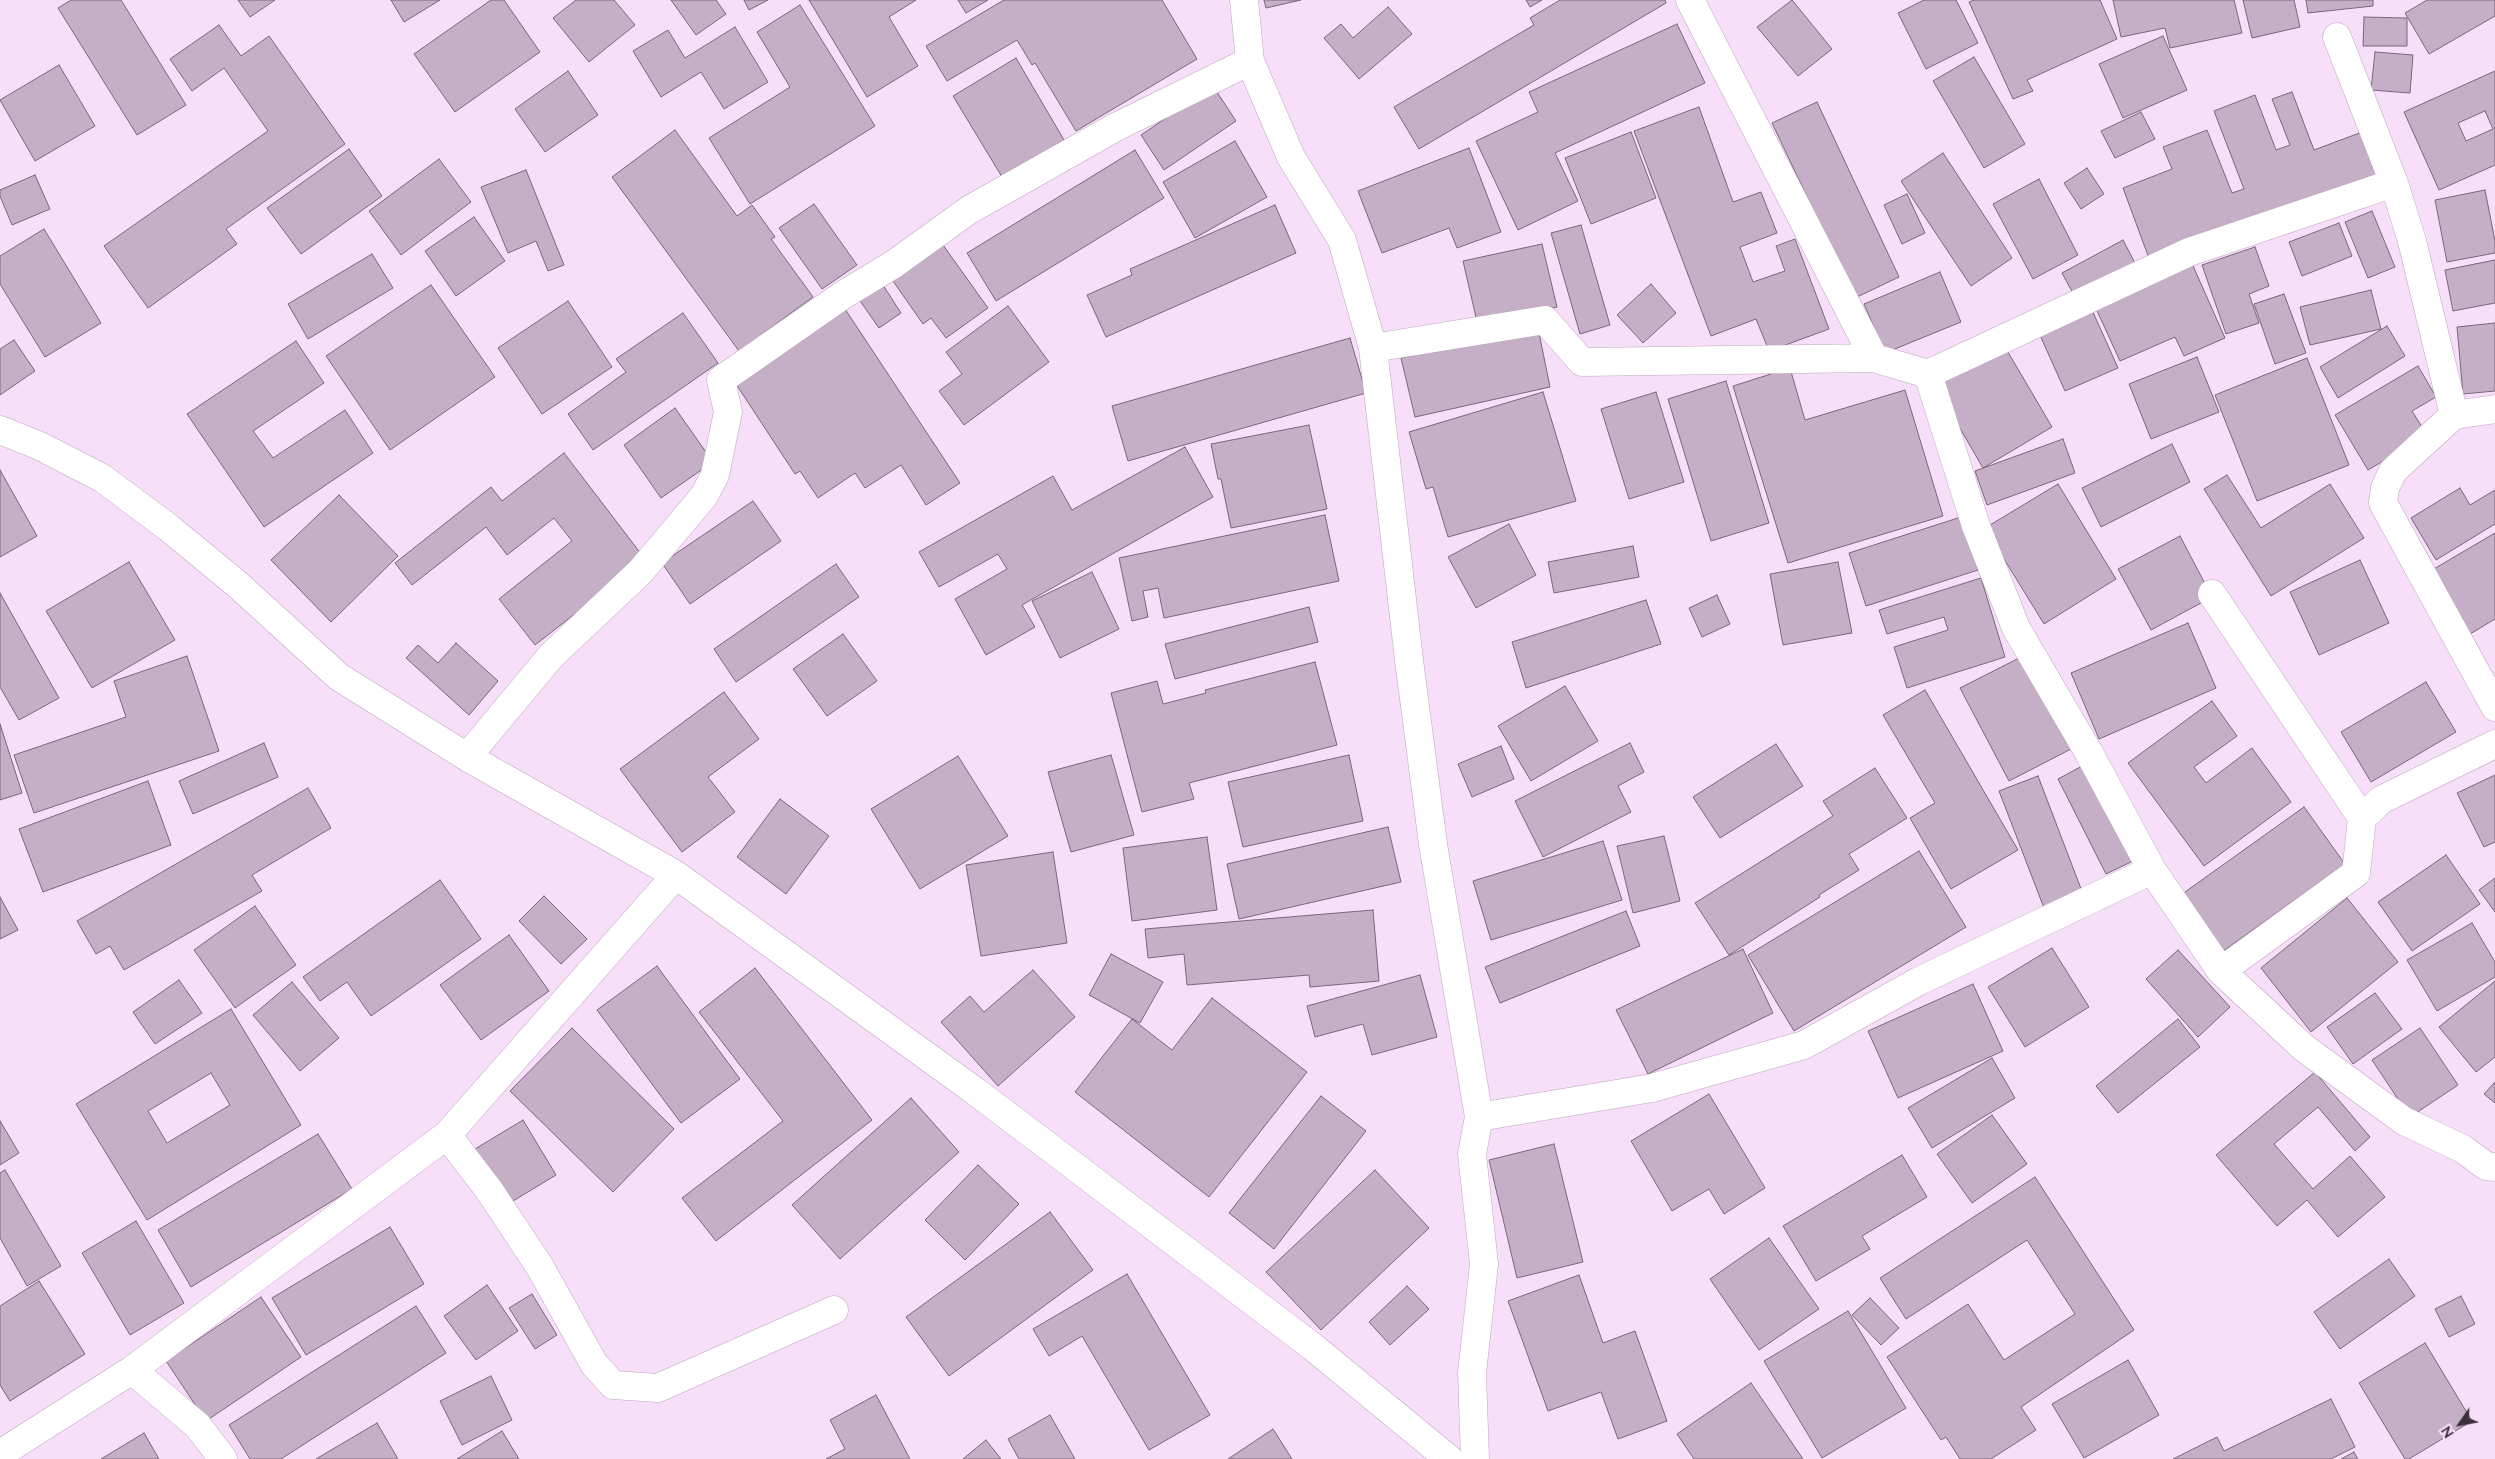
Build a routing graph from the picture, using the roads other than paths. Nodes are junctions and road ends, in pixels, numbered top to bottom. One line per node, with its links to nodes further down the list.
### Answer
1 (1244, 0): 4 (street)
2 (1690, 0): 7 (street)
3 (2337, 36): 5 (street)
4 (1250, 62): 6 (street); 15 (street)
5 (2394, 183): 8 (street); 10 (street)
6 (1373, 348): 7 (street); 20 (street)
7 (1874, 358): 8 (street)
8 (1928, 374): 17 (street)
9 (2495, 409): 10 (street)
10 (2454, 415): 13 (street)
11 (0, 430): 15 (street)
12 (2212, 594): 16 (street)
13 (2495, 707)
14 (2495, 744): 16 (street)
15 (467, 757): 18 (street)
16 (2362, 818): 19 (street)
17 (2152, 870): 19 (street); 20 (street)
18 (676, 875): 21 (street); 27 (street)
19 (2221, 971): 22 (street)
20 (1480, 1117): 28 (street)
21 (447, 1135): 23 (street); 24 (street)
22 (2495, 1167)
23 (834, 1310)
24 (132, 1370): 25 (street); 26 (street)
25 (0, 1454)
26 (223, 1459)
27 (1448, 1459)
28 (1475, 1459)

